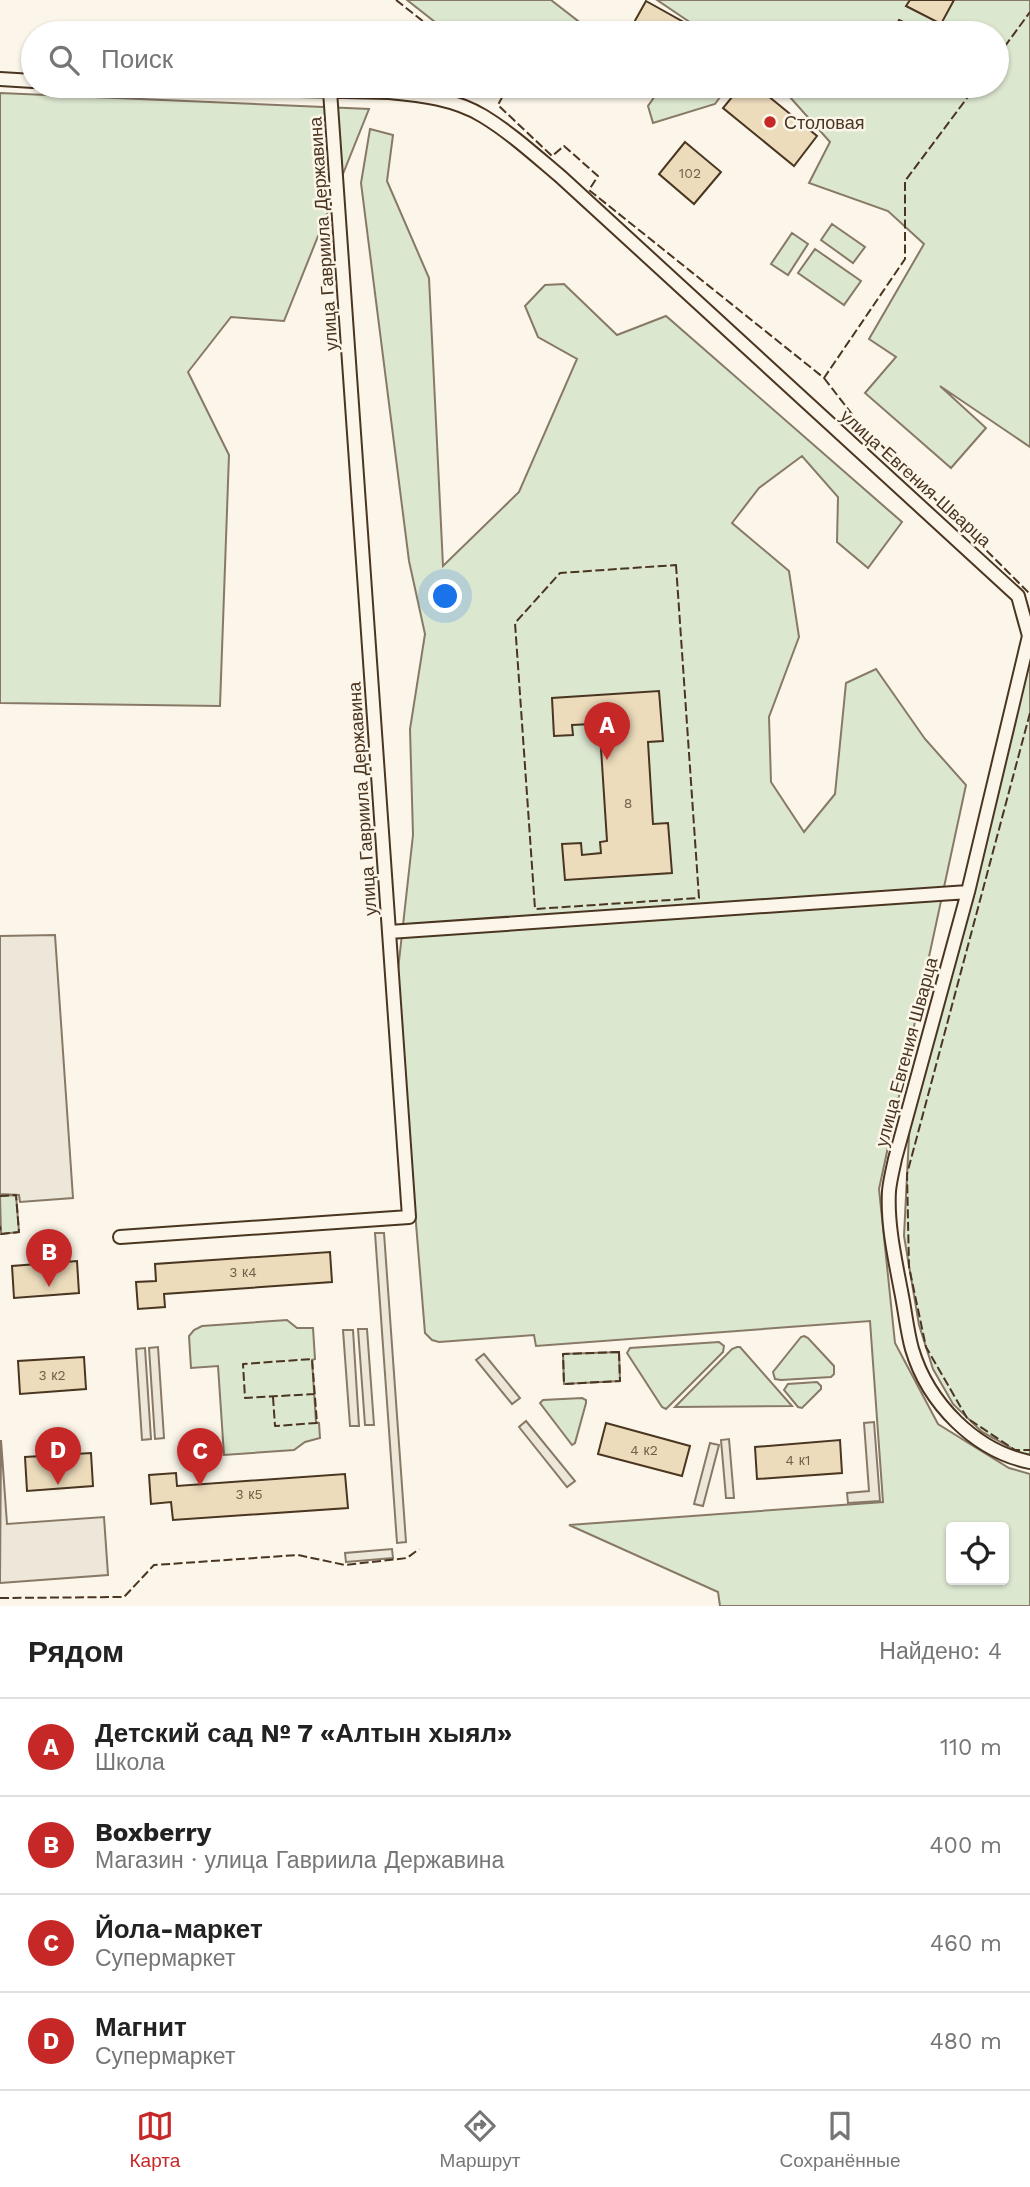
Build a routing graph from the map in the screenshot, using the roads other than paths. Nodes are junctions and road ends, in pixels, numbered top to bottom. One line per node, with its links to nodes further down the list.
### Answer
1 (0, 79): 2 (street)
2 (21, 80)
3 (330, 98): 6 (street, улица Гавриила Державина)
4 (434, 98): 5 (street, улица Евгения Шварца)
5 (968, 892): 6 (street); 8 (street, улица Евгения Шварца)
6 (389, 932): 7 (street, улица Гавриила Державина)
7 (120, 1237)
8 (1030, 1462)

